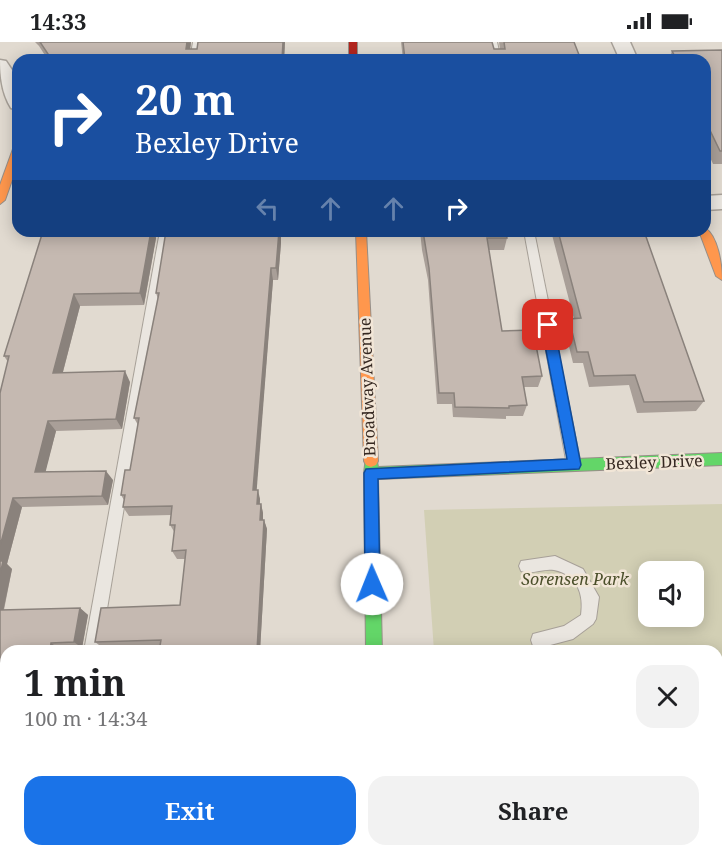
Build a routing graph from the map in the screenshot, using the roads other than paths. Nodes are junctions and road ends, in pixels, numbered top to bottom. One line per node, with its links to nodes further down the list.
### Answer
1 (0, 65): 2 (street)
2 (12, 84)
3 (12, 166): 4 (street)
4 (0, 200)
5 (164, 237): 15 (lane)
6 (361, 237): 12 (street, Broadway Avenue)
7 (531, 237): 11 (lane)
8 (706, 237): 9 (street)
9 (722, 276)
10 (722, 459): 11 (street, Bexley Drive)
11 (574, 465): 12 (street, Bexley Drive)
12 (371, 473): 16 (street, Broadway Avenue)
13 (526, 566): 14 (lane)
14 (539, 640)
15 (93, 645)
16 (374, 645)

